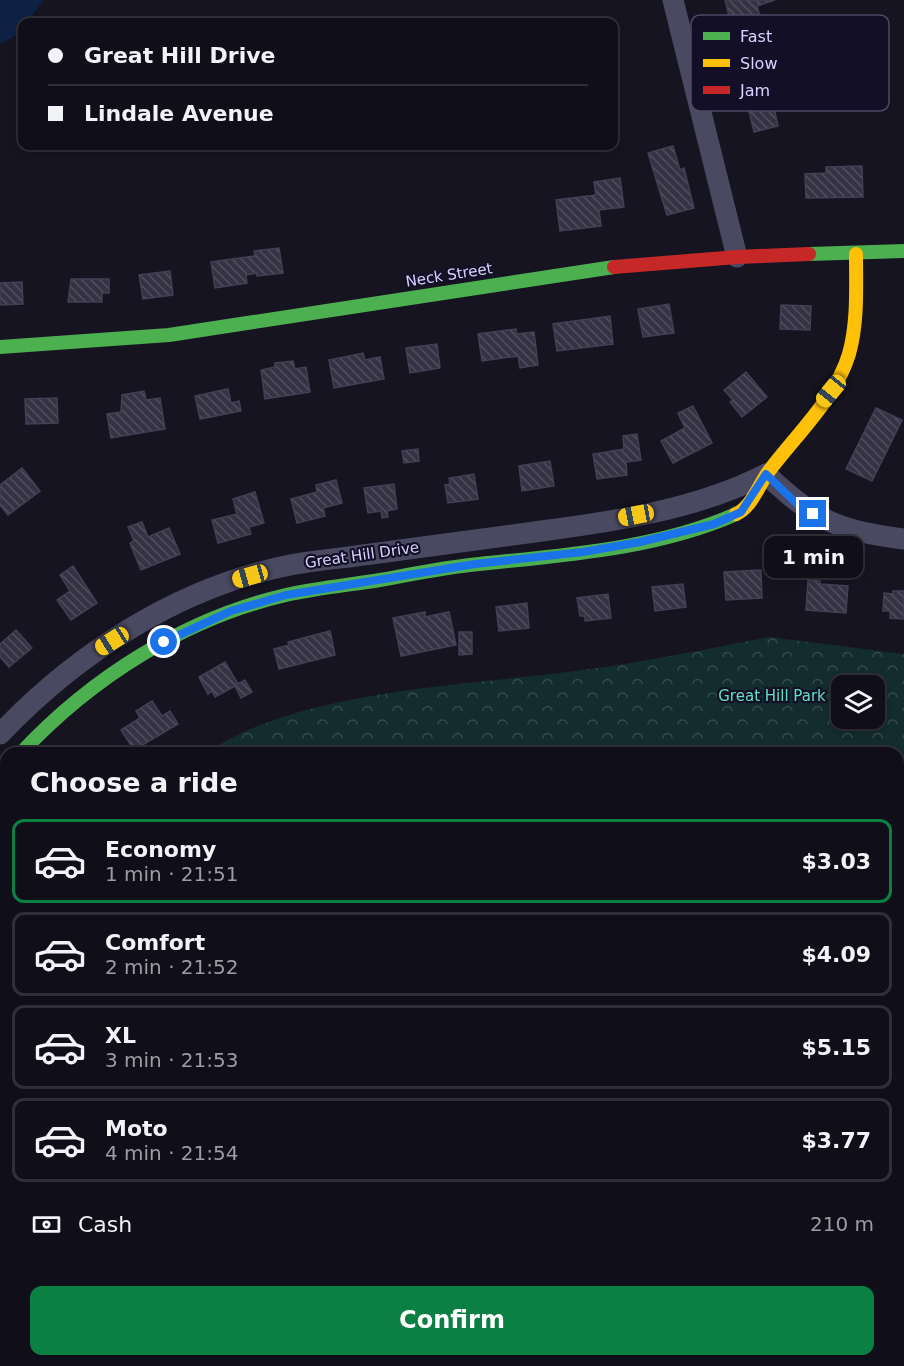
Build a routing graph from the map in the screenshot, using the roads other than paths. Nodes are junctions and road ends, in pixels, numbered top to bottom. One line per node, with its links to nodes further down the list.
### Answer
1 (674, 0): 2 (street)
2 (691, 69)
3 (701, 111): 6 (street)
4 (904, 251): 5 (street, Neck Street)
5 (856, 255): 6 (street, Neck Street); 8 (street, Great Hill Drive)
6 (737, 257): 7 (street, Neck Street)
7 (0, 347)
8 (766, 474): 9 (street); 10 (street, Great Hill Drive); 11 (street, Great Hill Drive)
9 (904, 539)
10 (0, 734)
11 (26, 747)

